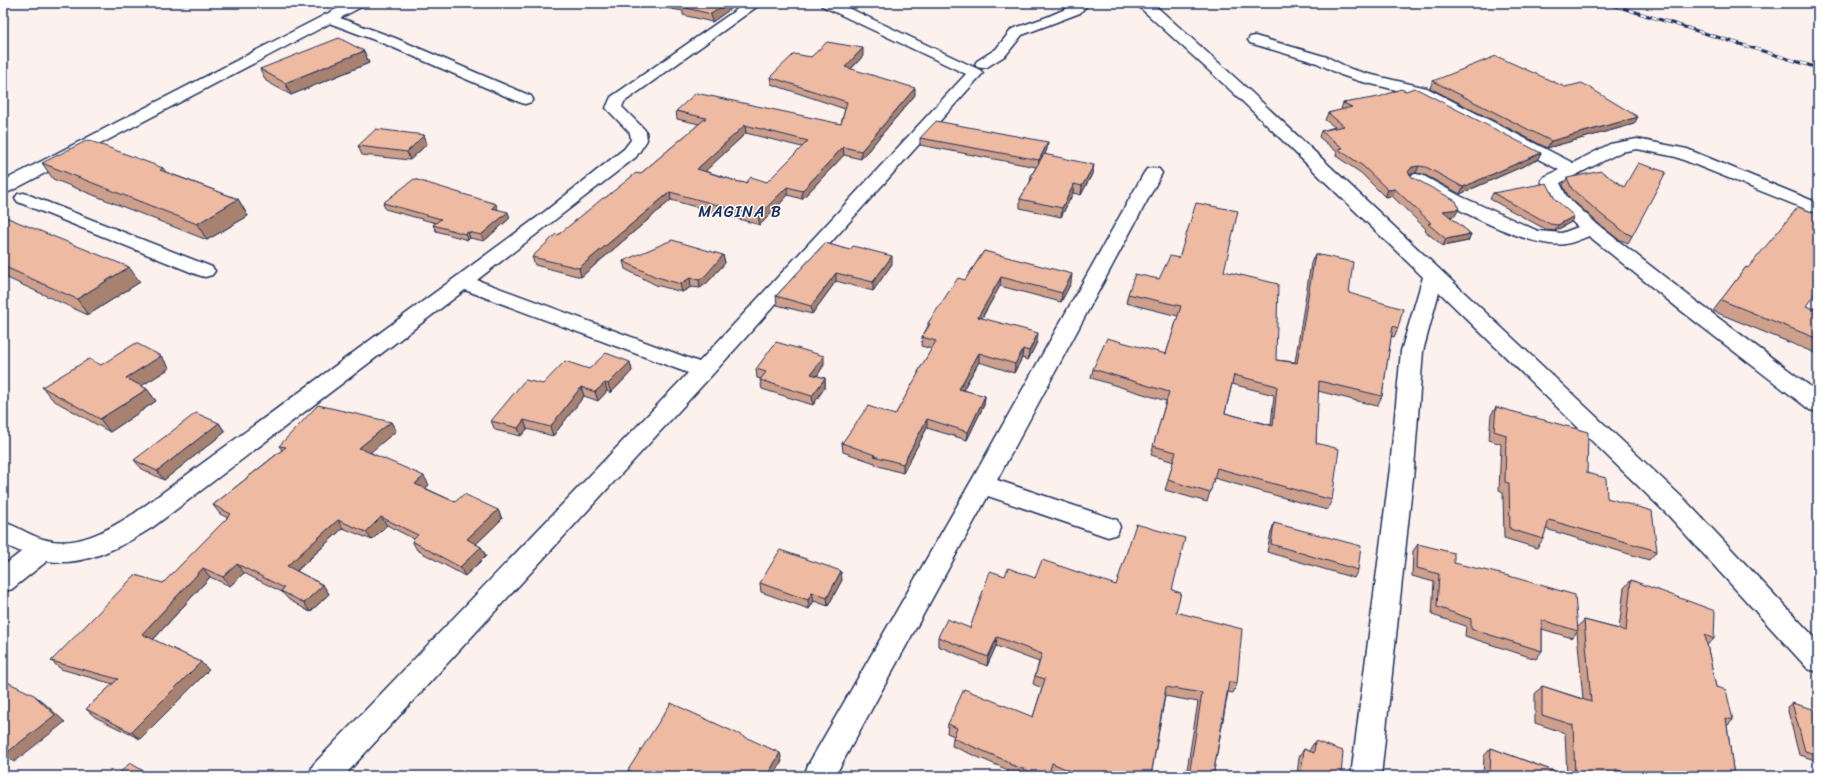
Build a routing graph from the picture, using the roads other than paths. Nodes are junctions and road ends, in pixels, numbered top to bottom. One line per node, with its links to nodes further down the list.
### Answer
1 (358, 3): 6 (street)
2 (755, 3): 18 (street)
3 (828, 3): 19 (street)
4 (1082, 3): 8 (street)
5 (1142, 3): 17 (street)
6 (329, 18): 9 (street); 13 (street)
7 (1255, 40): 10 (street)
8 (982, 64)
9 (525, 99)
10 (1573, 170): 14 (street); 15 (street)
11 (1153, 173): 21 (street)
12 (1416, 179): 15 (street)
13 (12, 192): 16 (street)
14 (1818, 209)
15 (1591, 229): 20 (street)
16 (205, 271)
17 (1433, 276): 26 (street); 29 (street)
18 (462, 282): 19 (street); 24 (street)
19 (703, 371): 27 (street)
20 (1818, 404)
21 (982, 485): 22 (street); 28 (street)
22 (1108, 527)
23 (3, 532): 24 (street)
24 (42, 550): 25 (street)
25 (3, 581)
26 (1817, 662)
27 (324, 776)
28 (819, 776)
29 (1366, 776)

